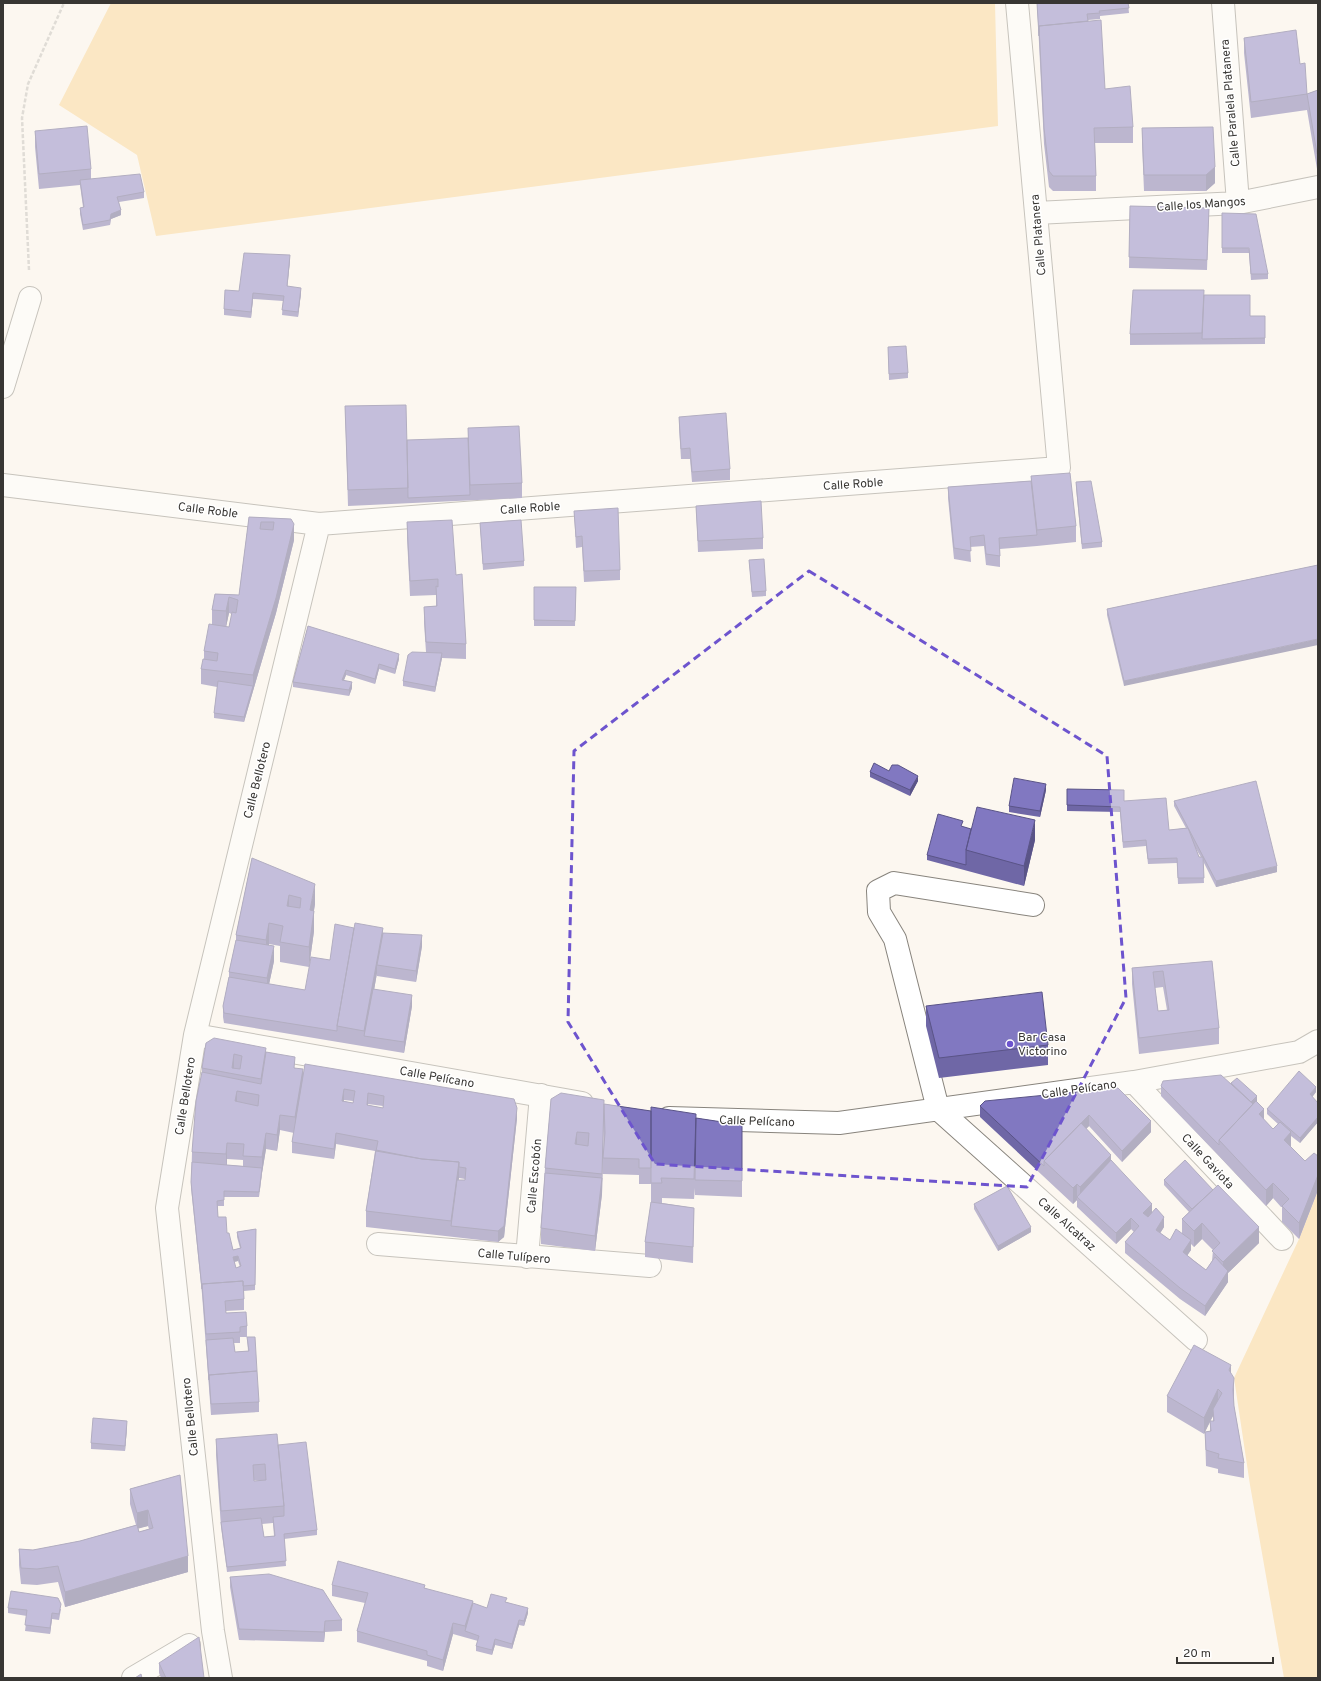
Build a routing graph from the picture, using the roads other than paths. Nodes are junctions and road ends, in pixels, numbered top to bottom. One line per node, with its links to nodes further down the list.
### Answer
1 (1017, 3): 5 (street, Calle Platanera)
2 (1223, 3): 4 (street, Calle Paralela Platanera)
3 (1318, 187): 4 (street, Calle los Mangos)
4 (1238, 203): 5 (street, Calle los Mangos)
5 (1036, 213): 8 (street, Calle Platanera)
6 (30, 298): 7 (street)
7 (3, 387)
8 (1059, 468): 10 (street, Calle Roble)
9 (3, 485): 10 (street, Calle Roble)
10 (319, 524): 12 (street, Calle Bellotero)
11 (1033, 906): 17 (street)
12 (195, 1035): 15 (street, Calle Pelícano); 24 (street, Calle Bellotero)
13 (1318, 1041): 14 (street, Calle Pelícano)
14 (1134, 1082): 17 (street, Calle Pelícano); 19 (street, Calle Gaviota)
15 (541, 1095): 16 (street, Calle Pelícano); 21 (street, Calle Escobón)
16 (604, 1106)
17 (938, 1109): 18 (street, Calle Pelícano); 23 (street, Calle Alcatraz)
18 (651, 1115)
19 (1282, 1239)
20 (378, 1244): 21 (street, Calle Tulípero)
21 (527, 1257): 22 (street, Calle Tulípero)
22 (650, 1266)
23 (1196, 1340)
24 (213, 1631): 25 (street); 26 (street, Calle Bellotero)
25 (133, 1678)
26 (222, 1678)

